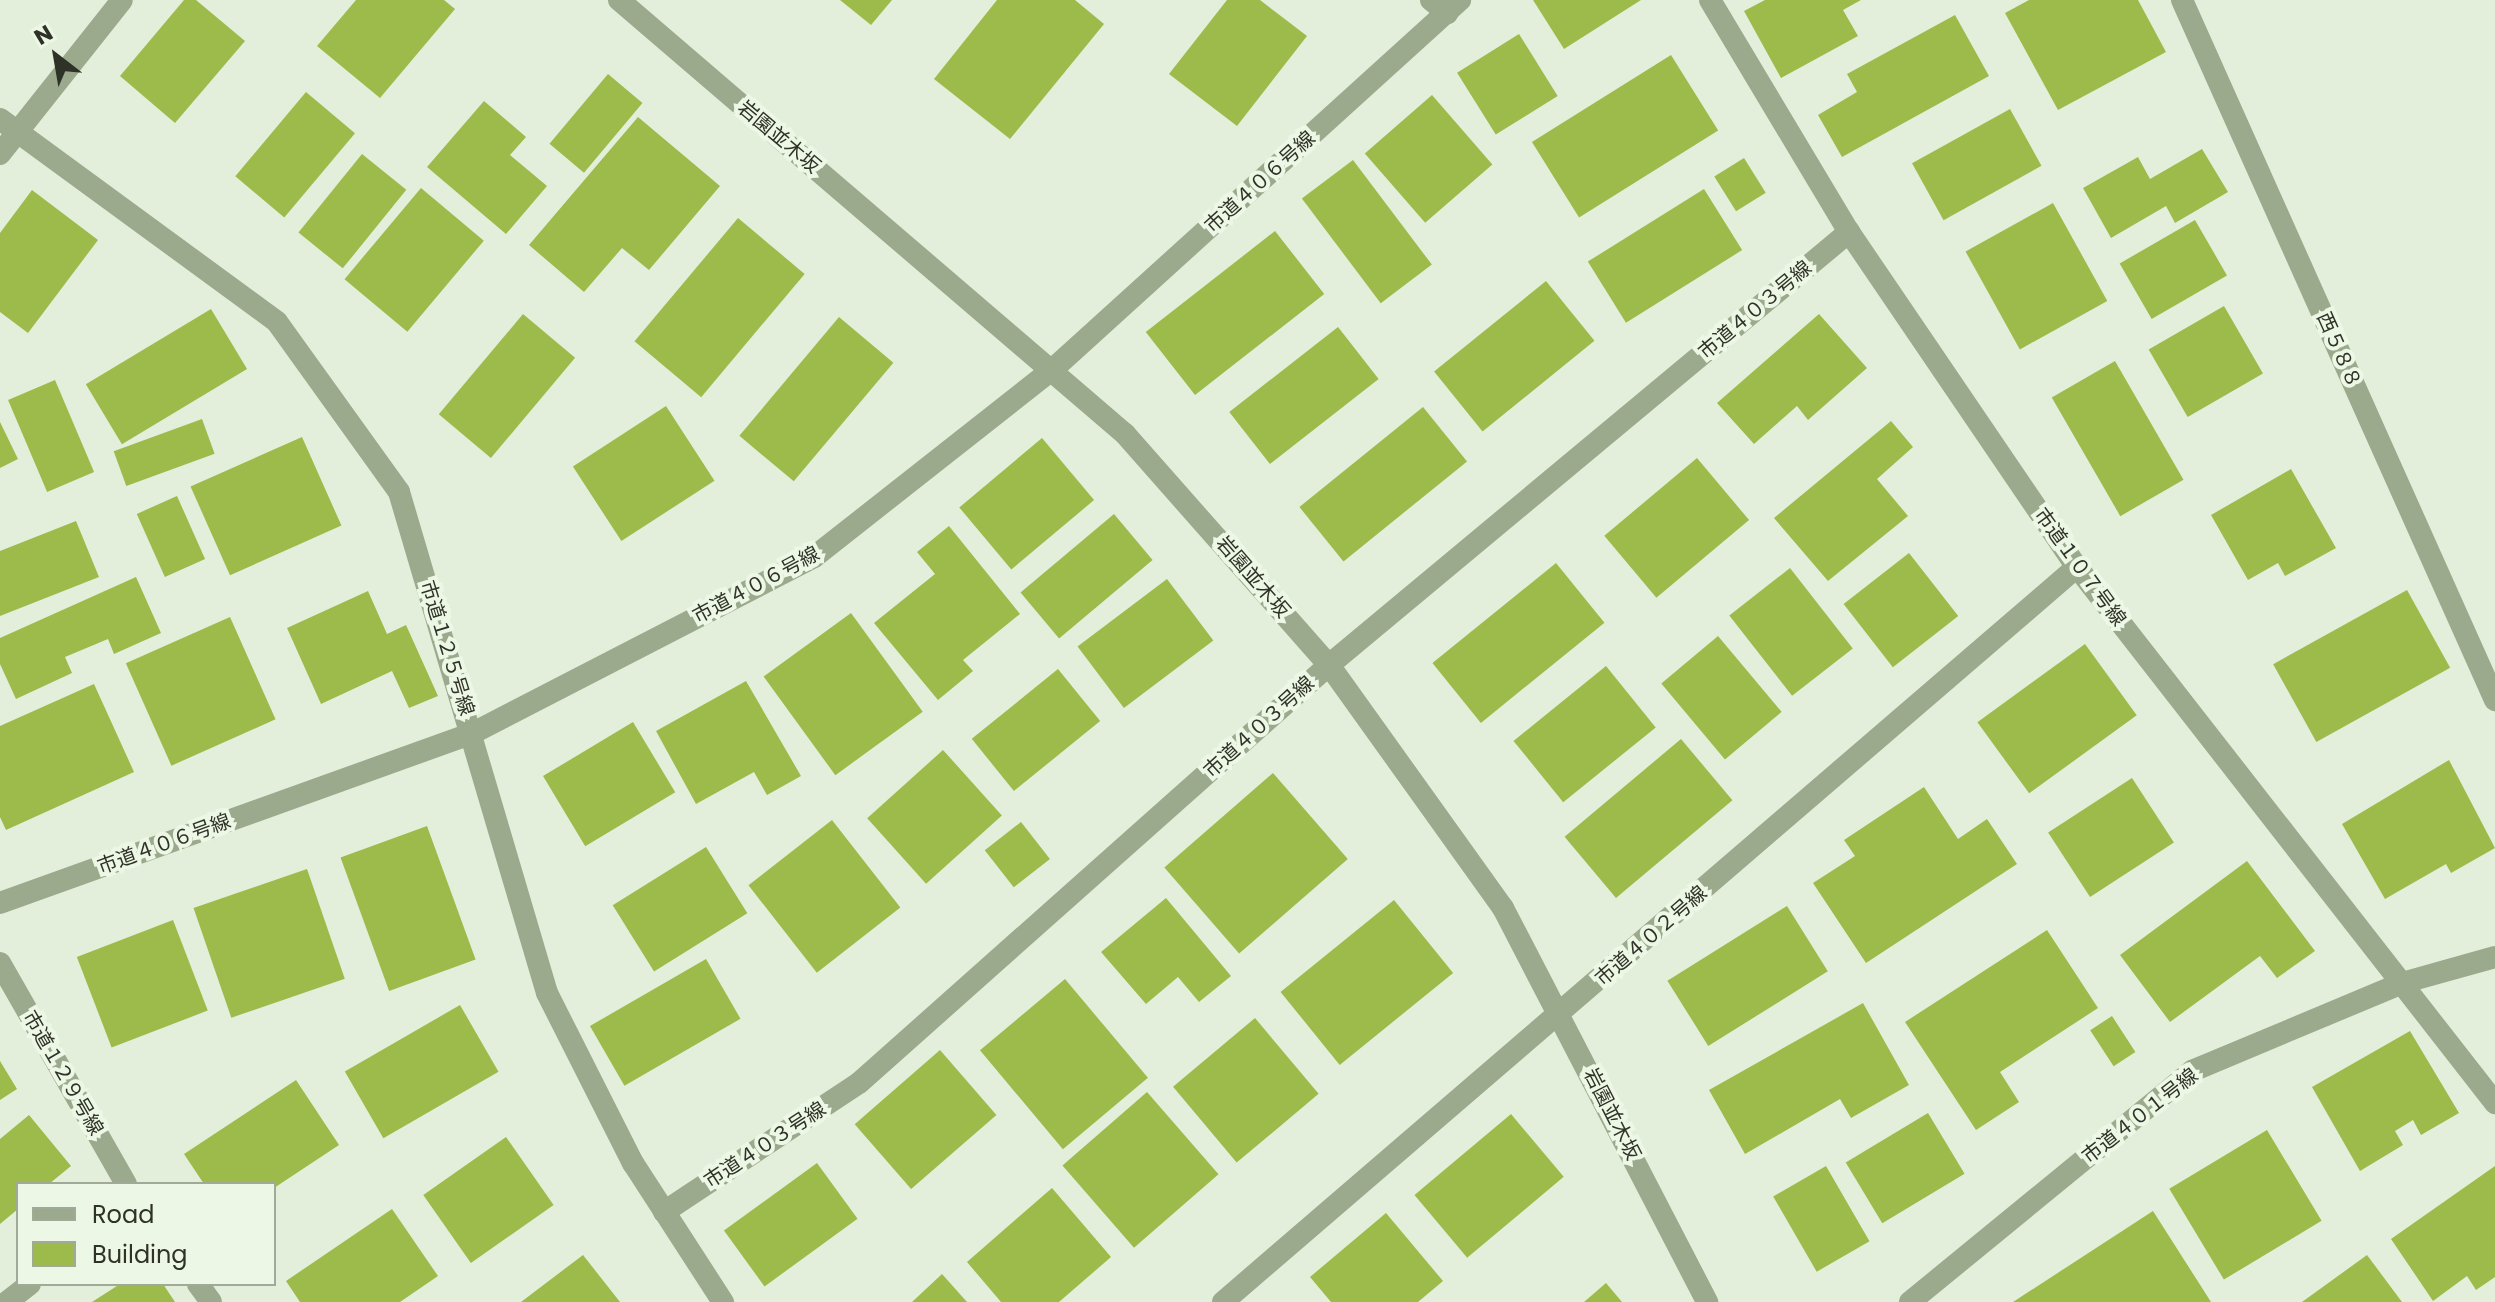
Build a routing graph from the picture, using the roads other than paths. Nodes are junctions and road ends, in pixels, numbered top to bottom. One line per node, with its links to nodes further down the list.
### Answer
1 (122, 0): 6 (street)
2 (619, 0): 9 (street, 岩園並木坂)
3 (1710, 0): 8 (street, 市道１０７号線)
4 (2182, 0): 12 (street, 西５８８)
5 (1446, 4): 9 (street, 市道４０６号線)
6 (9, 124): 7 (street); 13 (street, 市道１２５号線)
7 (0, 154)
8 (1849, 232): 10 (street, 市道１０７号線); 11 (street, 市道４０３号線)
9 (1052, 370): 11 (street, 岩園並木坂); 13 (street, 市道４０６号線)
10 (2077, 567): 17 (street, 市道１０７号線); 18 (street, 市道４０２号線)
11 (1329, 665): 18 (street, 岩園並木坂); 21 (street, 市道４０３号線)
12 (2495, 700)
13 (473, 733): 14 (street, 市道４０６号線); 21 (street, 市道１２５号線)
14 (0, 903)
15 (2495, 957): 17 (street, 市道４０１号線)
16 (0, 963): 20 (street, 市道１２９号線)
17 (2402, 983): 19 (street, 市道１０７号線); 27 (street, 市道４０１号線)
18 (1561, 1014): 25 (street, 市道４０２号線); 26 (street, 岩園並木坂)
19 (2495, 1103)
20 (125, 1182)
21 (664, 1212): 24 (street, 市道１２５号線)
22 (27, 1286): 23 (street)
23 (7, 1302)
24 (723, 1302)
25 (1223, 1302)
26 (1707, 1302)
27 (1910, 1302)

